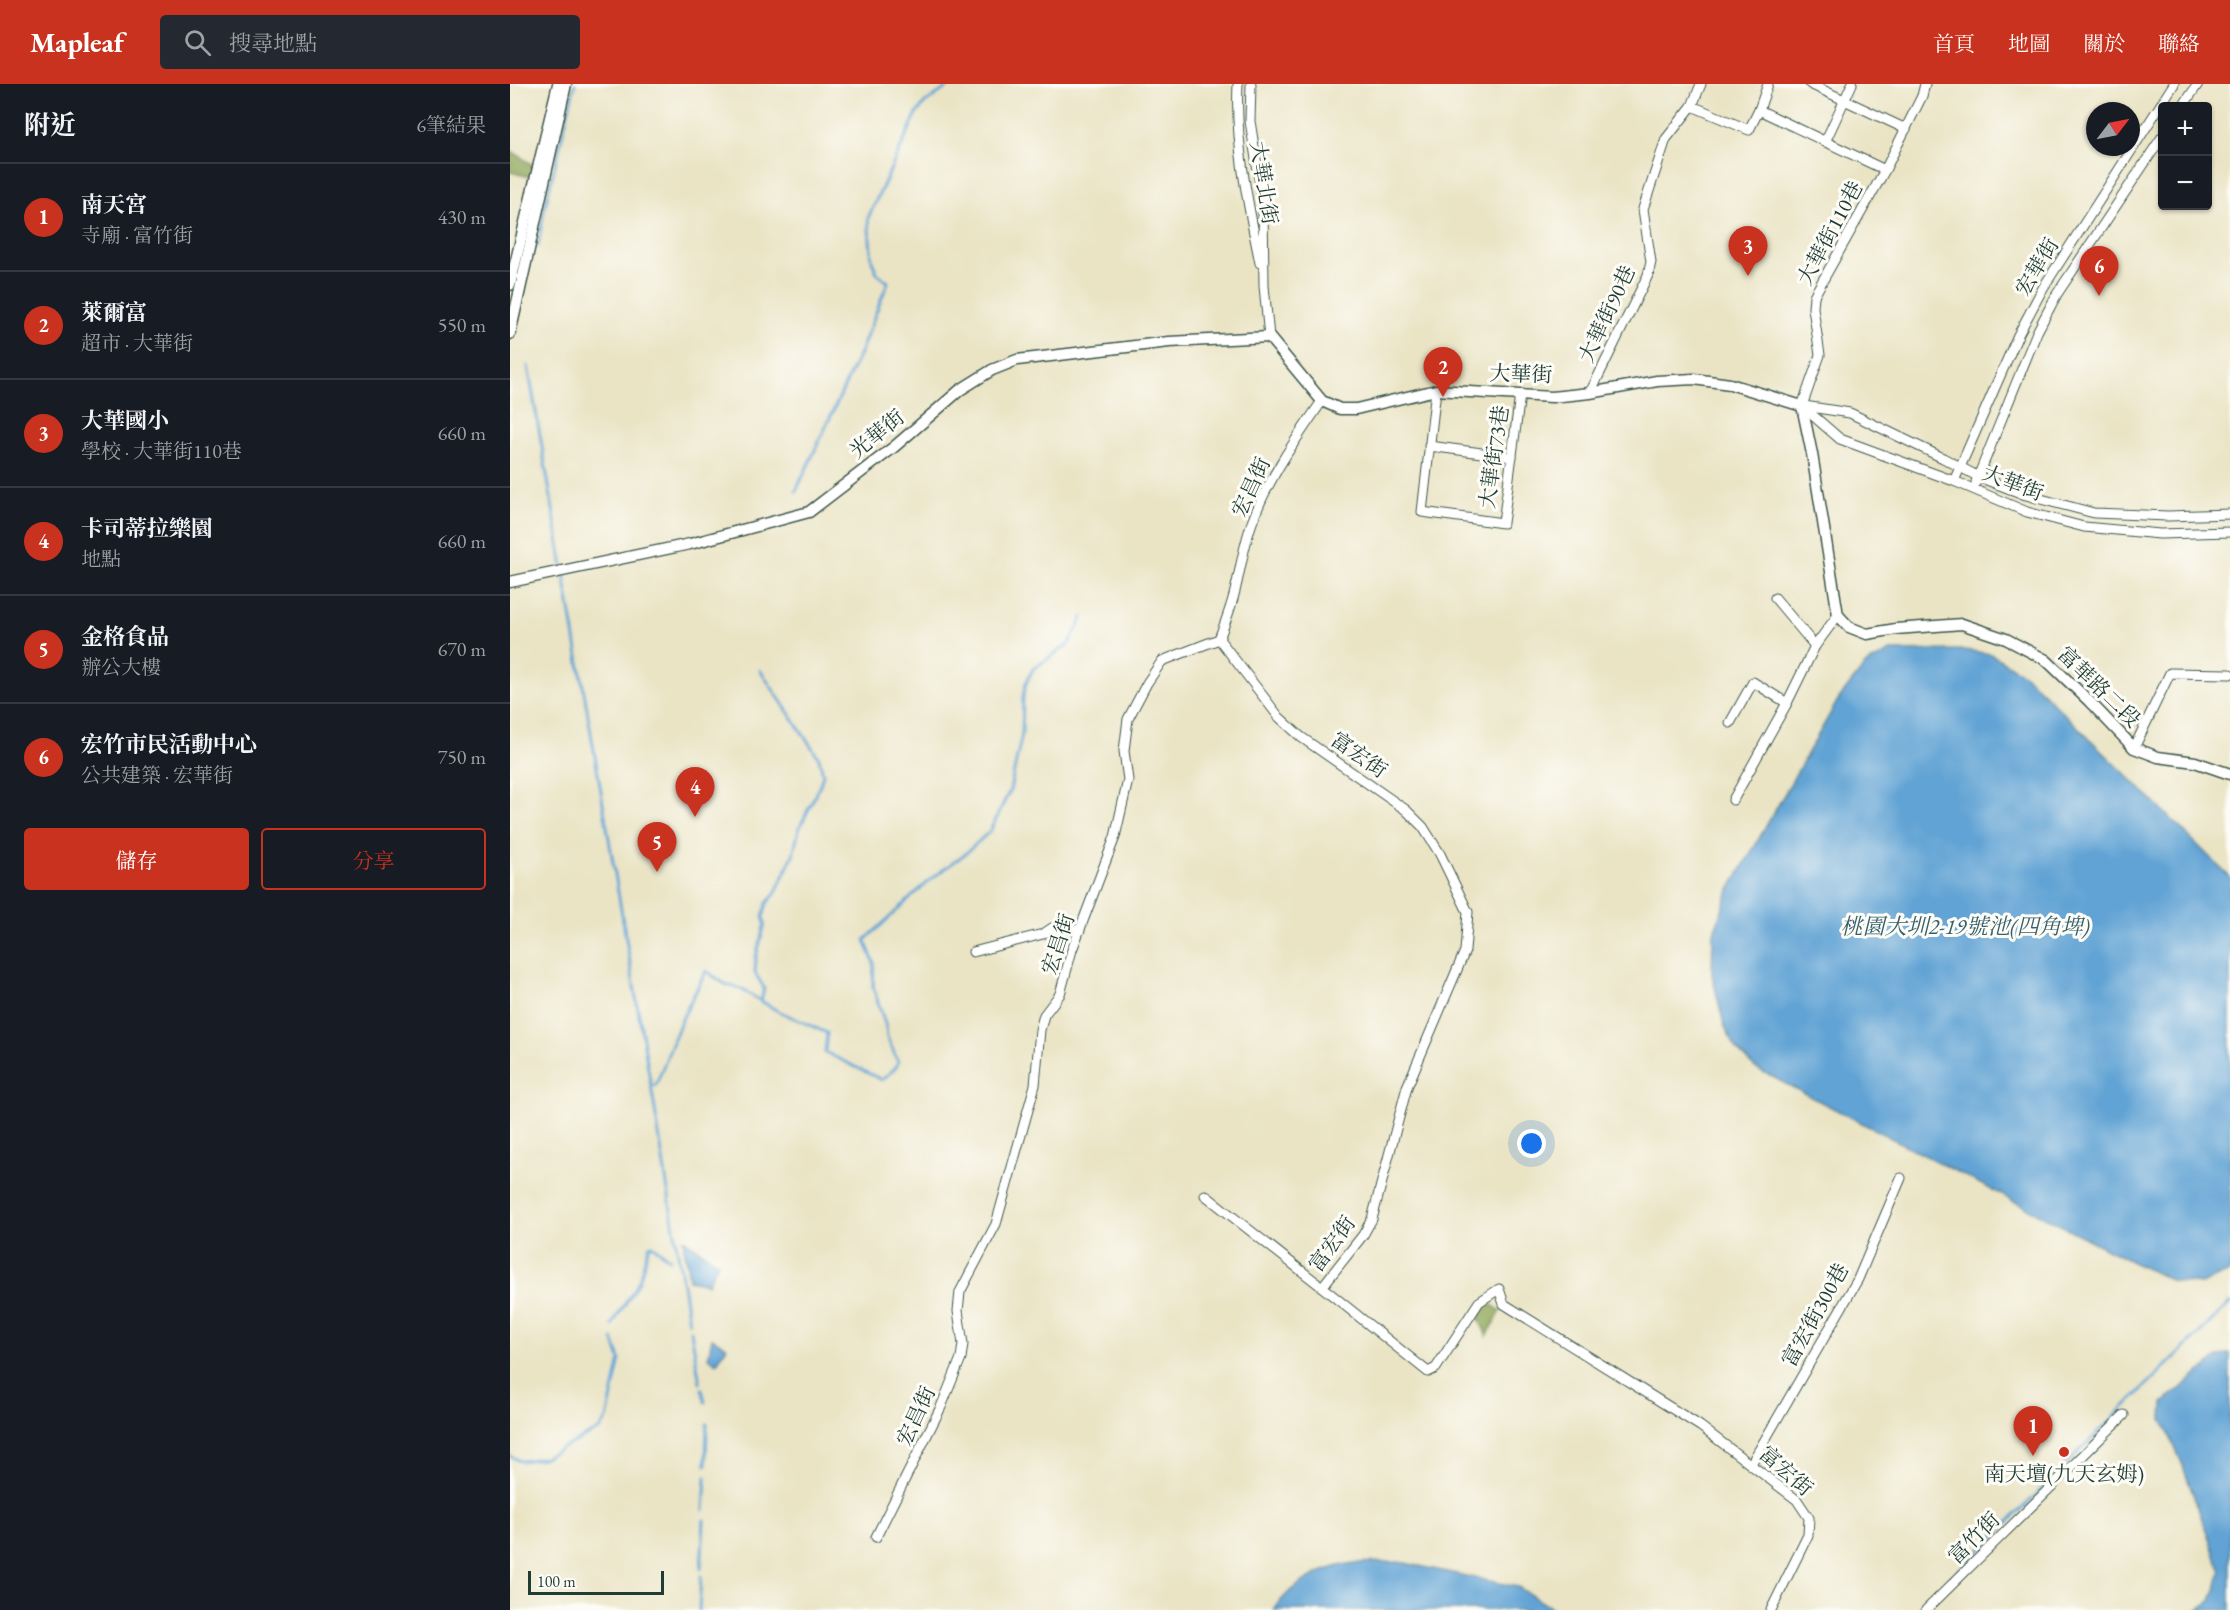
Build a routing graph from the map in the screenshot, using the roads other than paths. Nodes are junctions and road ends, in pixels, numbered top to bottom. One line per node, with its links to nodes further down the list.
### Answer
1 (558, 84): 22 (street)
2 (566, 84): 26 (street)
3 (1238, 84): 23 (street, 大華北街)
4 (1251, 84): 23 (street, 大華北街)
5 (1701, 84): 14 (street, 大華街90巷)
6 (1768, 84): 15 (street)
7 (1810, 84): 12 (street)
8 (1852, 84): 12 (street)
9 (1925, 84): 16 (street, 大華街110巷)
10 (2175, 84): 20 (street, 宏華街)
11 (2198, 84): 13 (street)
12 (1845, 101): 16 (street); 17 (street)
13 (2186, 102)
14 (1692, 106): 15 (street); 29 (street, 大華街90巷)
15 (1759, 110): 17 (street)
16 (1906, 129): 19 (street, 大華街110巷)
17 (1825, 142): 19 (street)
18 (2158, 144): 21 (street, 宏華街)
19 (1885, 170): 32 (street, 大華街110巷)
20 (2102, 198): 21 (street); 24 (street, 宏華街)
21 (2114, 209): 25 (street, 宏華街)
22 (510, 285)
23 (1264, 286): 27 (street, 大華北街)
24 (2043, 288): 25 (street); 35 (street, 宏華街)
25 (2056, 297): 36 (street, 宏華街)
26 (510, 334)
27 (1269, 337): 31 (street); 43 (street, 光華街)
28 (1436, 390): 30 (street, 大華街); 31 (street, 大華街); 33 (street)
29 (1590, 393): 30 (street, 大華街); 32 (street, 大華街)
30 (1520, 395): 34 (street, 大華街73巷)
31 (1322, 401): 46 (street, 宏昌街)
32 (1802, 406): 35 (street, 大華街); 37 (street, 大華街); 45 (street)
33 (1429, 446): 34 (street); 34 (street, 大華街73巷)
34 (1512, 457)
35 (1959, 466): 36 (street, 大華街); 37 (street, 宏華街)
36 (1979, 477): 38 (street, 宏華街); 40 (street, 大華街)
37 (1954, 481): 38 (street, 大華街)
38 (1973, 489): 42 (street, 大華街)
39 (2230, 514): 40 (street, 大華街)
40 (2152, 515): 42 (street)
41 (2230, 532): 42 (street, 大華街)
42 (2155, 534)
43 (510, 582)
44 (1774, 598): 47 (street)
45 (1839, 615): 47 (street); 51 (street, 富華路二段)
46 (1219, 639): 54 (street, 宏昌街); 58 (street, 富宏街)
47 (1815, 646): 49 (street)
48 (2230, 674): 51 (street)
49 (1787, 703): 50 (street); 53 (street)
50 (1730, 723)
51 (2134, 748): 52 (street, 富華路二段)
52 (2230, 774)
53 (1733, 800)
54 (1080, 930): 55 (street); 61 (street, 宏昌街)
55 (973, 952)
56 (1901, 1178): 60 (street, 富宏街300巷)
57 (1205, 1195): 58 (street)
58 (1322, 1287): 60 (street, 富宏街)
59 (2124, 1415): 63 (street, 富竹街)
60 (1751, 1464): 62 (street, 富宏街)
61 (876, 1538)
62 (1771, 1610)
63 (1926, 1610)

